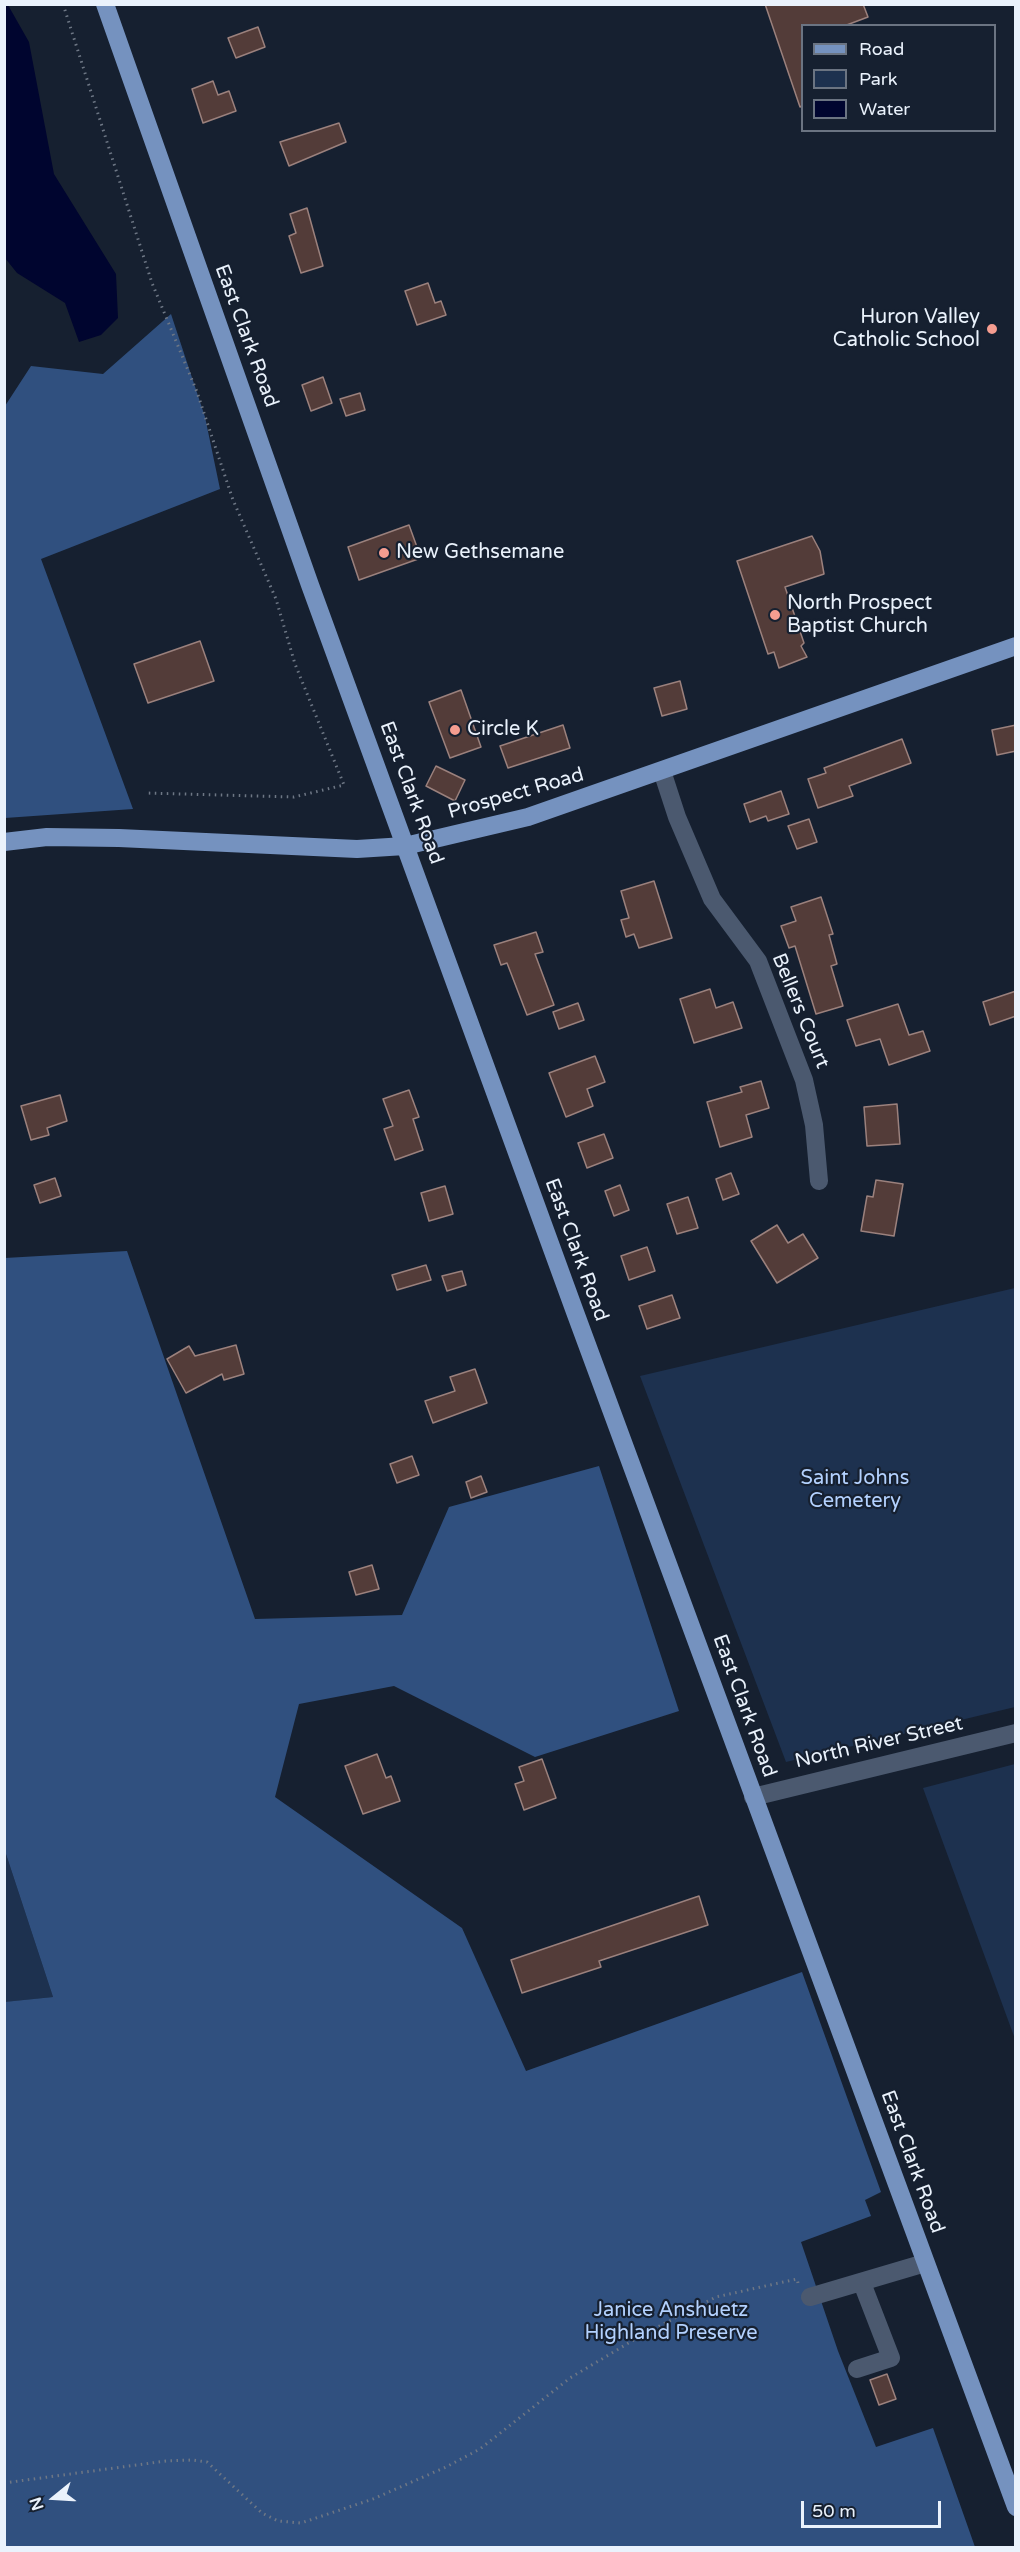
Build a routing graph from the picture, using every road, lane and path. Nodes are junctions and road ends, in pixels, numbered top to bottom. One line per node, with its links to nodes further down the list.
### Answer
1 (63, 4): 5 (path)
2 (105, 4): 7 (main road, East Clark Road)
3 (1016, 646): 4 (main road, Prospect Road)
4 (662, 771): 7 (main road, Prospect Road); 8 (street, Bellers Court)
5 (145, 793)
6 (4, 842): 7 (main road, Prospect Road)
7 (405, 846): 10 (main road, East Clark Road)
8 (819, 1181)
9 (1016, 1734): 10 (street, North River Street)
10 (753, 1797): 11 (main road, East Clark Road)
11 (925, 2264): 12 (street); 16 (main road, East Clark Road)
12 (862, 2283): 13 (street); 14 (street)
13 (805, 2293): 15 (path)
14 (857, 2369)
15 (4, 2483)
16 (1016, 2507)

